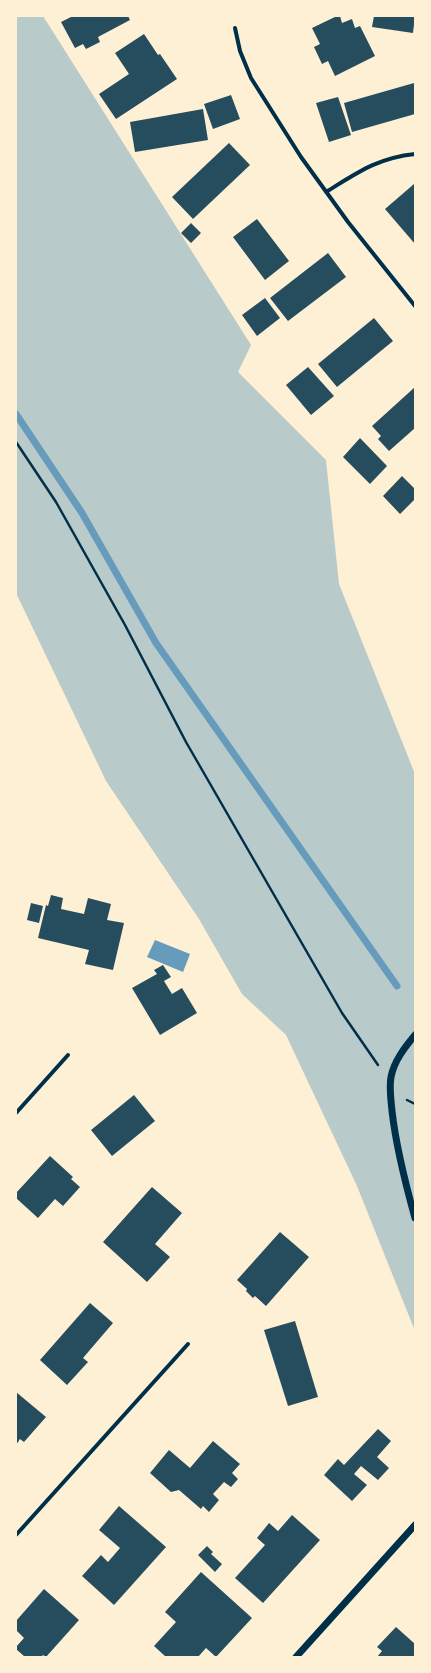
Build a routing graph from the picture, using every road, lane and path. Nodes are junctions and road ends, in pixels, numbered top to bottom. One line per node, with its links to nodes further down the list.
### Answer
1 (235, 28): 3 (street)
2 (415, 154): 3 (street)
3 (326, 192): 4 (street)
4 (415, 306)
5 (16, 442): 8 (path)
6 (415, 1035): 8 (street)
7 (68, 1055): 10 (street)
8 (391, 1084): 9 (path); 11 (street)
9 (415, 1104)
10 (16, 1113)
11 (415, 1218)
12 (188, 1344): 14 (street)
13 (415, 1525): 15 (street)
14 (16, 1536)
15 (296, 1657)

